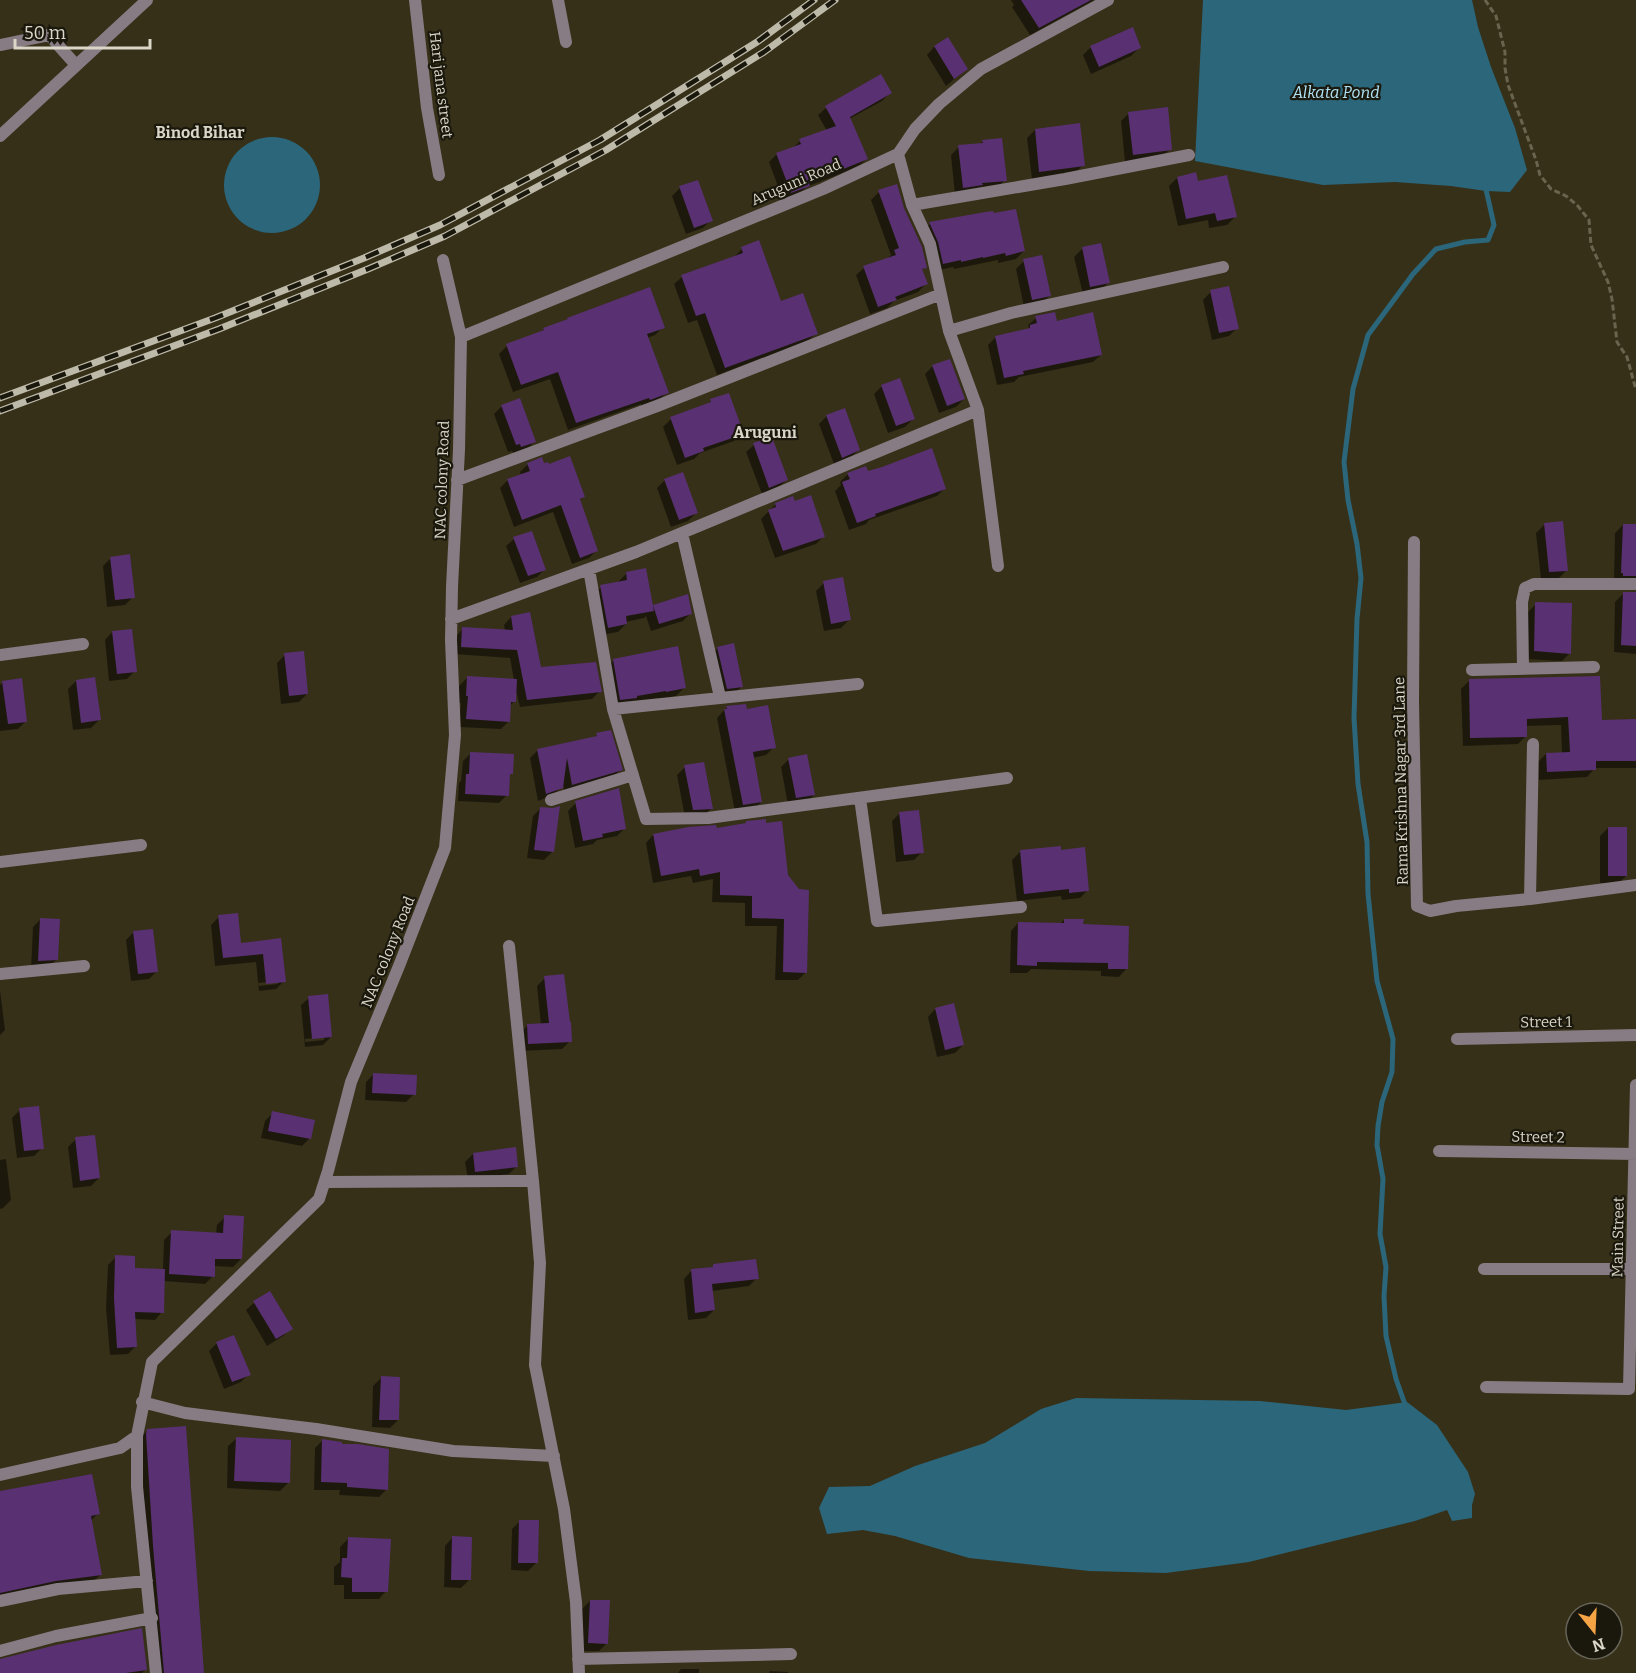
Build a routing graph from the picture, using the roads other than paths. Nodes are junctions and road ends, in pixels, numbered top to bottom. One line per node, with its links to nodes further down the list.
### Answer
1 (147, 0): 7 (street)
2 (415, 0): 11 (street, Hari jana street)
3 (558, 0): 5 (street)
4 (1108, 0): 9 (street)
5 (566, 42)
6 (0, 45): 7 (street)
7 (76, 65): 8 (street)
8 (0, 136)
9 (898, 154): 12 (street); 17 (street, Aruguni Road)
10 (1189, 155): 12 (street)
11 (439, 175)
12 (912, 205): 15 (street)
13 (443, 260): 17 (street, NAC colony Road)
14 (1222, 267): 16 (street)
15 (941, 294): 16 (street); 19 (street)
16 (949, 331): 18 (street)
17 (461, 337): 19 (street, NAC colony Road)
18 (978, 410): 20 (street); 22 (street)
19 (457, 480): 25 (street, NAC colony Road)
20 (682, 532): 23 (street); 32 (street)
21 (1414, 542): 42 (street, Rama Krishna Nagar 3rd Lane)
22 (999, 566)
23 (589, 569): 25 (street); 33 (street)
24 (1636, 584): 29 (street)
25 (451, 619): 53 (street, NAC colony Road)
26 (83, 644): 27 (street)
27 (0, 656)
28 (1594, 667): 29 (street)
29 (1523, 668): 30 (street)
30 (1472, 670)
31 (858, 684): 32 (street)
32 (720, 697): 33 (street)
33 (613, 709): 35 (street)
34 (1533, 744): 42 (street)
35 (633, 775): 37 (street); 38 (street)
36 (1007, 778): 37 (street)
37 (860, 798): 43 (street)
38 (551, 800)
39 (141, 845): 40 (street)
40 (0, 862)
41 (1636, 885): 42 (street, Rama Krishna Nagar 3rd Lane)
42 (1530, 899)
43 (1021, 907)
44 (509, 946): 52 (street)
45 (84, 966): 46 (street)
46 (0, 974)
47 (1636, 1035): 48 (street, Street 1)
48 (1457, 1039)
49 (1636, 1085): 51 (street, Main Street)
50 (1439, 1151): 51 (street, Street 2)
51 (1635, 1154): 55 (street, Main Street)
52 (533, 1181): 53 (street); 59 (street)
53 (325, 1182): 57 (street, NAC colony Road)
54 (1484, 1269): 55 (street)
55 (1634, 1269): 56 (street, Main Street)
56 (1486, 1387)
57 (142, 1402): 58 (street, NAC colony Road); 59 (street)
58 (136, 1436): 60 (street); 61 (street, NAC colony Road)
59 (554, 1456): 66 (street)
60 (0, 1474)
61 (147, 1581): 62 (street); 63 (street, NAC colony Road)
62 (0, 1601)
63 (152, 1618): 64 (street); 67 (street, NAC colony Road)
64 (0, 1651)
65 (791, 1654): 66 (street)
66 (578, 1659): 68 (street)
67 (156, 1673)
68 (579, 1673)

